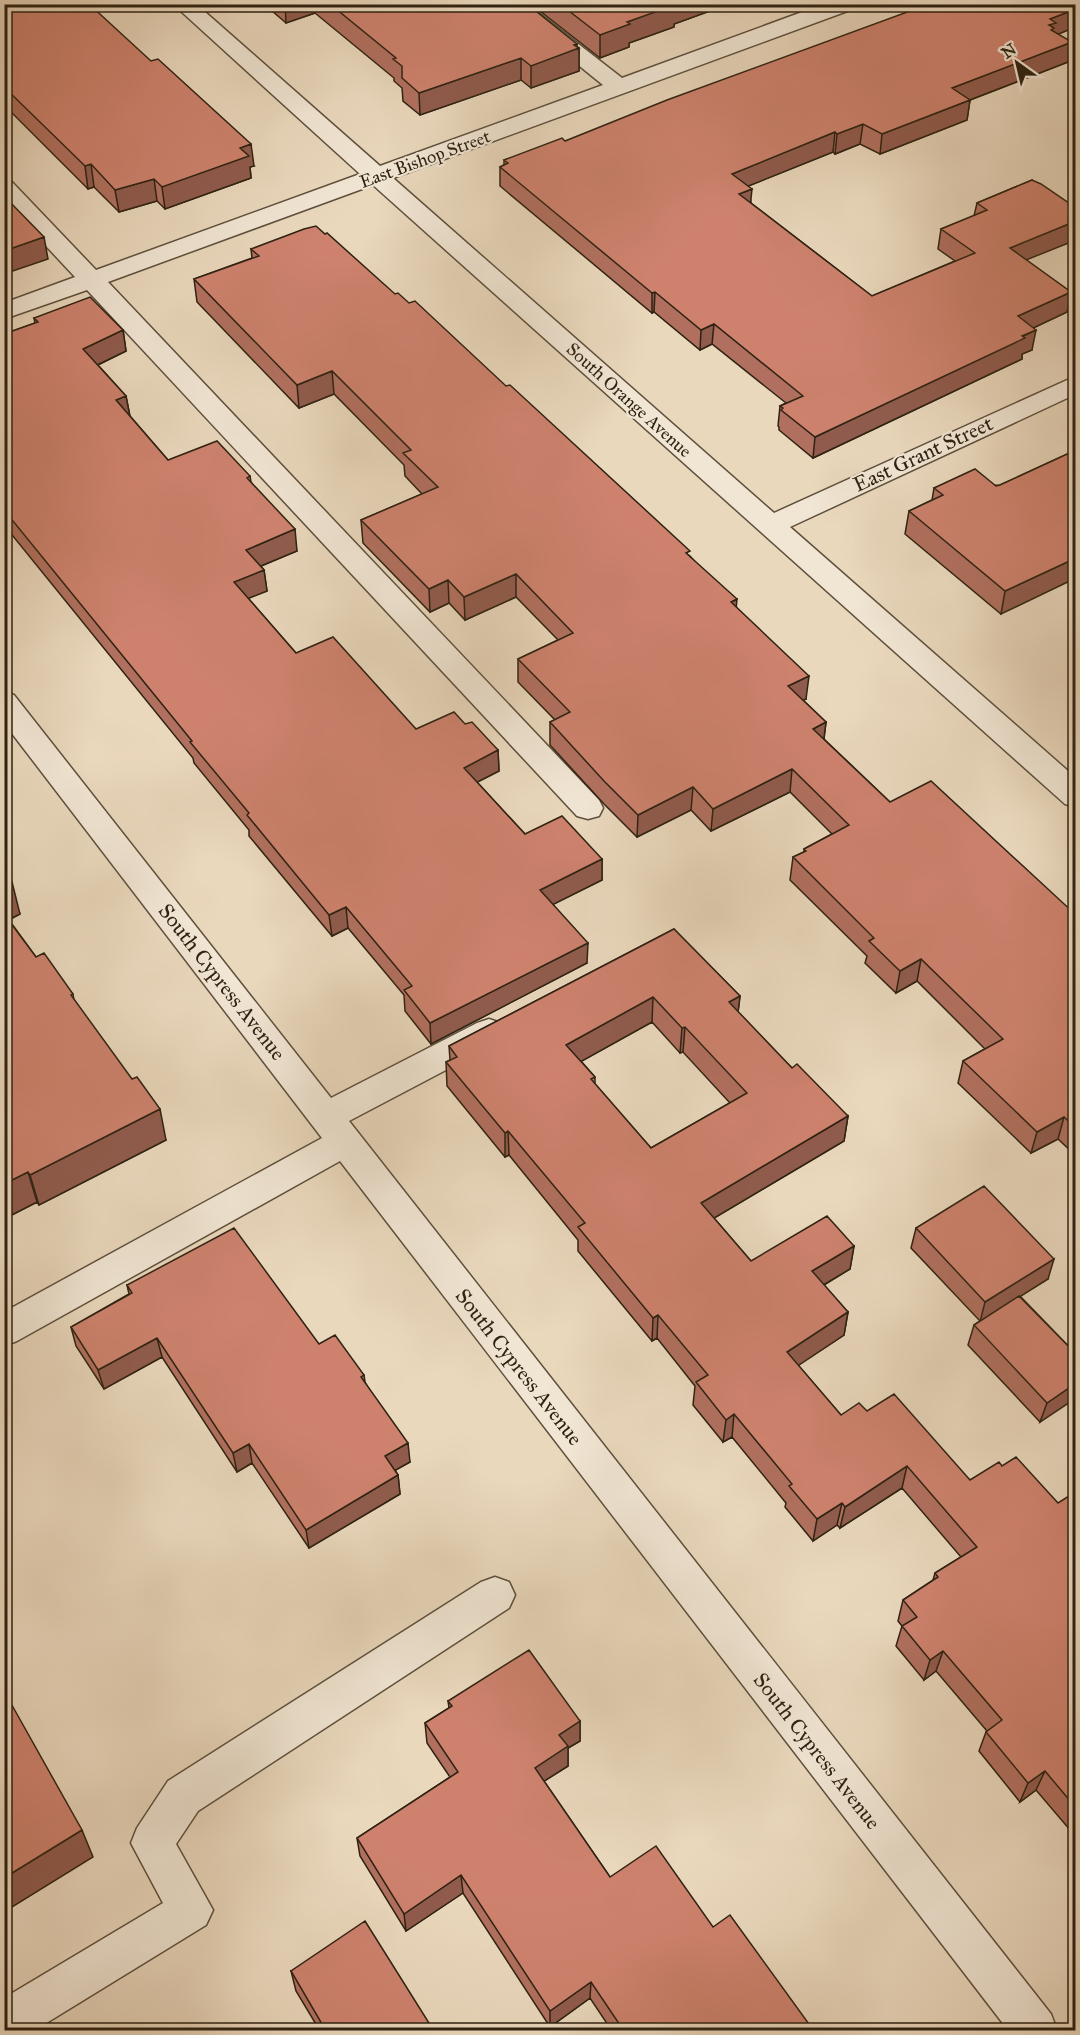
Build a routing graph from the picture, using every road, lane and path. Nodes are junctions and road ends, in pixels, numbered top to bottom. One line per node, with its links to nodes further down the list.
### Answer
1 (183, 4): 5 (street, South Orange Avenue)
2 (513, 4): 4 (street)
3 (845, 4): 4 (street, East Bishop Street)
4 (619, 87): 5 (street, East Bishop Street)
5 (377, 176): 7 (street, East Bishop Street); 10 (street, South Orange Avenue)
6 (4, 188): 7 (street)
7 (92, 280): 8 (street, East Bishop Street); 13 (street)
8 (4, 312)
9 (1076, 384): 10 (street, East Grant Street)
10 (770, 525): 12 (street, South Orange Avenue)
11 (4, 702): 15 (street, South Cypress Avenue)
12 (1076, 796)
13 (588, 808)
14 (516, 1018): 15 (street)
15 (335, 1130): 16 (street); 19 (street, South Cypress Avenue)
16 (4, 1330)
17 (495, 1595): 18 (street)
18 (4, 2024)
19 (1035, 2031)

